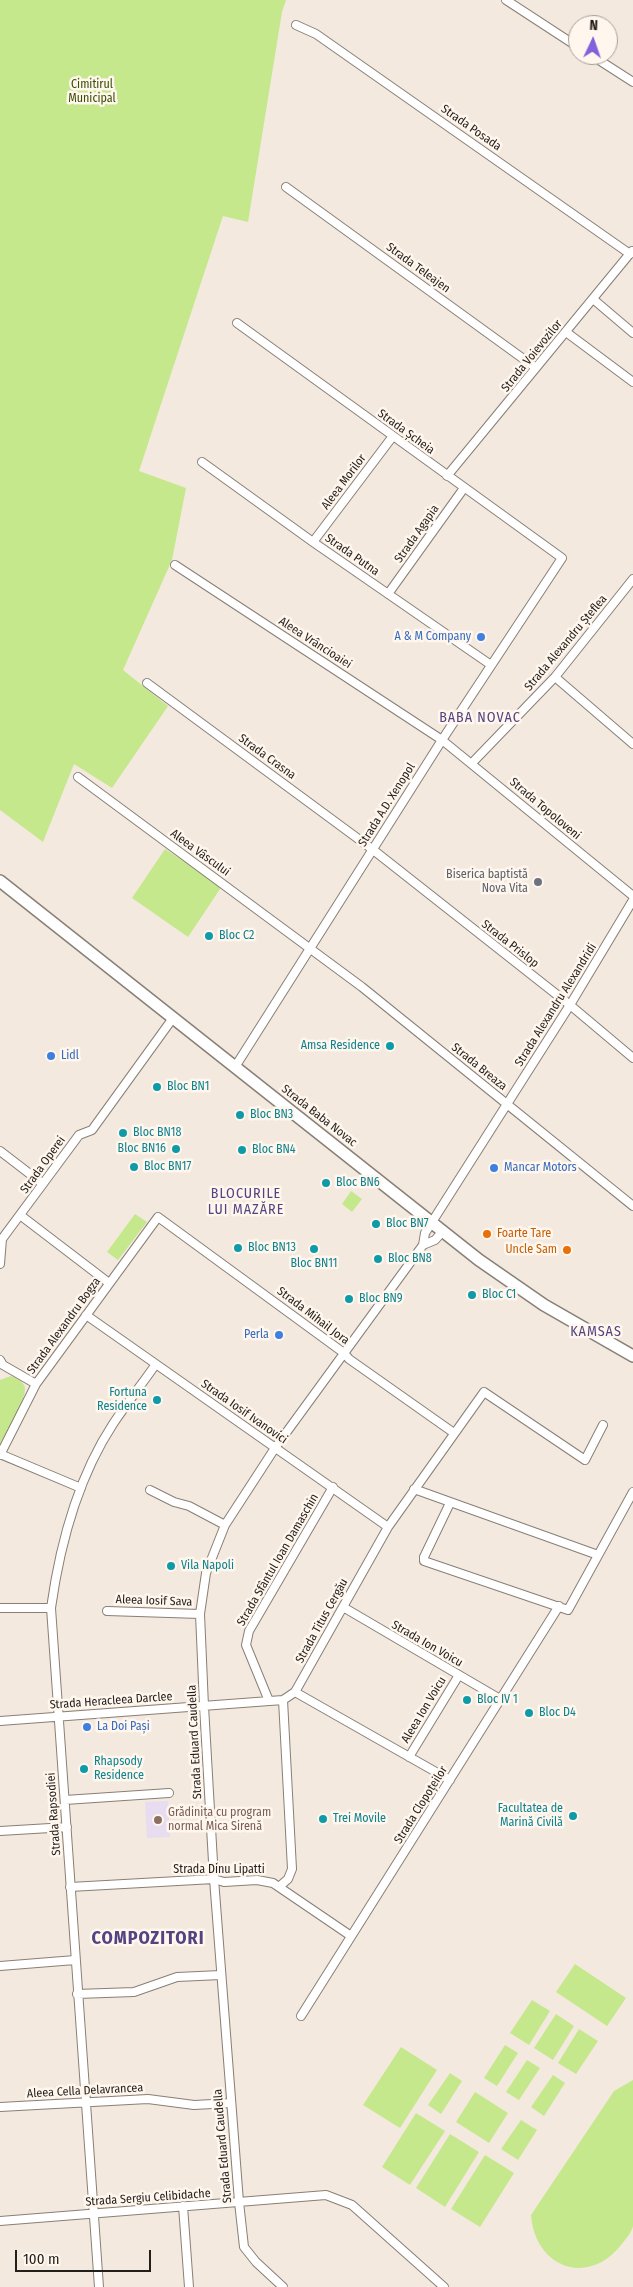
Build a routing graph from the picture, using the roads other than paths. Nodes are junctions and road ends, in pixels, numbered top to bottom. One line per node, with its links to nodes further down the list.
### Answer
1 (506, 0): 3 (street)
2 (296, 25): 7 (street, Strada Posada)
3 (568, 40)
4 (607, 65): 5 (street)
5 (633, 82)
6 (286, 187): 12 (street, Strada Teleajen)
7 (631, 252): 8 (street, Strada Voievozilor)
8 (593, 299): 10 (street, Strada Voievozilor); 11 (street)
9 (237, 323): 14 (street, Strada Șcheia)
10 (566, 332): 12 (street, Strada Voievozilor); 13 (street)
11 (633, 333)
12 (536, 368): 16 (street, Strada Voievozilor)
13 (633, 382)
14 (393, 436): 16 (street, Strada Șcheia); 18 (street, Aleea Morilor)
15 (202, 462): 18 (street, Strada Putna)
16 (448, 476): 17 (street, Strada Șcheia)
17 (464, 488): 19 (street, Strada Șcheia); 22 (street, Strada Agapia)
18 (312, 542): 22 (street, Strada Putna)
19 (562, 558): 23 (street, Strada A.D. Xenopol)
20 (175, 565): 26 (street, Aleea Vrâncioaiei)
21 (632, 585): 24 (street, Strada Alexandru Șteflea)
22 (388, 594): 23 (street, Strada Putna)
23 (491, 665): 26 (street, Strada A.D. Xenopol)
24 (555, 677): 27 (street); 28 (street, Strada Alexandru Șteflea)
25 (148, 684): 30 (street, Strada Crasna)
26 (442, 740): 28 (street, Strada Topoloveni); 30 (street, Strada A.D. Xenopol)
27 (633, 744)
28 (472, 763): 32 (street, Strada Topoloveni)
29 (78, 777): 34 (street, Aleea Vâscului)
30 (372, 849): 34 (street, Strada A.D. Xenopol); 35 (street, Strada Prislop)
31 (0, 881): 36 (main road, Strada Baba Novac)
32 (633, 896)
33 (633, 900): 35 (street, Strada Alexandru Alexandridi)
34 (310, 948): 38 (street, Strada A.D. Xenopol); 39 (street, Strada Breaza)
35 (570, 1005): 37 (street, Strada Prislop); 39 (street, Strada Alexandru Alexandridi)
36 (173, 1018): 38 (main road, Strada Baba Novac); 41 (street, Strada Operei)
37 (633, 1058)
38 (235, 1067): 45 (main road, Strada Baba Novac)
39 (507, 1104): 42 (street, Strada Breaza); 45 (street, Strada Alexandru Alexandridi)
40 (0, 1151): 41 (street)
41 (43, 1184): 43 (street, Strada Operei)
42 (633, 1206)
43 (20, 1215): 48 (street, Strada Operei); 49 (street)
44 (158, 1217): 49 (street, Strada Alexandru Bogza); 51 (street, Strada Mihail Jora)
45 (432, 1222): 46 (main road, Strada Baba Novac); 47 (street, Strada Eduard Caudella)
46 (443, 1231): 47 (street, Strada Eduard Caudella); 52 (main road, Strada Baba Novac)
47 (423, 1245): 51 (street, Strada Eduard Caudella)
48 (0, 1264)
49 (109, 1283): 50 (street, Strada Alexandru Bogza)
50 (86, 1315): 54 (street, Strada Iosif Ivanovici); 55 (street, Strada Alexandru Bogza)
51 (344, 1353): 57 (street, Strada Mihail Jora); 58 (street, Strada Eduard Caudella)
52 (633, 1356)
53 (0, 1360): 55 (street)
54 (156, 1364): 58 (street, Strada Iosif Ivanovici); 61 (street, Strada Rapsodiei)
55 (36, 1384): 59 (street, Strada Alexandru Bogza)
56 (603, 1425): 57 (street, Strada Titus Cergău)
57 (454, 1433): 62 (street, Strada Titus Cergău)
58 (275, 1448): 60 (street, Strada Iosif Ivanovici); 66 (street, Strada Eduard Caudella)
59 (0, 1454): 61 (street)
60 (333, 1487): 67 (street, Strada Iosif Ivanovici); 79 (street, Strada Sfântul Ioan Damaschin)
61 (81, 1488): 72 (street, Strada Rapsodiei)
62 (414, 1489): 65 (street); 67 (street, Strada Titus Cergău)
63 (150, 1490): 66 (street)
64 (633, 1492): 68 (street)
65 (450, 1503): 68 (street); 69 (street)
66 (226, 1525): 74 (street, Strada Eduard Caudella)
67 (388, 1527): 70 (street, Strada Titus Cergău)
68 (598, 1555): 69 (street)
69 (559, 1606): 77 (street, Strada Clopoțeilor)
70 (343, 1607): 75 (street, Strada Ion Voicu); 76 (street, Strada Titus Cergău)
71 (0, 1608): 72 (street)
72 (51, 1608): 81 (street, Strada Rapsodiei)
73 (107, 1611): 74 (street, Aleea Iosif Sava)
74 (200, 1614): 80 (street, Strada Eduard Caudella)
75 (459, 1675): 77 (street, Strada Ion Voicu); 83 (street, Aleea Ion Voicu)
76 (295, 1692): 78 (street, Strada Titus Cergău); 83 (street)
77 (500, 1699): 84 (street, Strada Clopoțeilor)
78 (283, 1700): 79 (street, Strada Heracleea Darclee); 90 (street)
79 (269, 1701): 80 (street, Strada Heracleea Darclee)
80 (204, 1706): 81 (street, Strada Heracleea Darclee); 89 (street, Strada Eduard Caudella)
81 (59, 1716): 82 (street, Strada Heracleea Darclee); 86 (street, Strada Rapsodiei)
82 (0, 1721)
83 (409, 1757): 84 (street)
84 (450, 1780): 92 (street, Strada Clopoțeilor)
85 (169, 1793): 86 (street)
86 (65, 1800): 87 (street, Strada Rapsodiei)
87 (66, 1827): 88 (street); 91 (street, Strada Rapsodiei)
88 (0, 1832)
89 (214, 1879): 90 (street, Strada Dinu Lipatti); 91 (street, Strada Dinu Lipatti); 95 (street, Strada Eduard Caudella)
90 (280, 1886): 92 (street, Strada Dinu Lipatti)
91 (70, 1887): 93 (street, Strada Rapsodiei)
92 (351, 1936): 97 (street, Strada Clopoțeilor)
93 (75, 1960): 94 (street); 96 (street, Strada Rapsodiei)
94 (0, 1966)
95 (221, 1975): 96 (street); 99 (street, Strada Eduard Caudella)
96 (77, 1994): 98 (street, Strada Rapsodiei)
97 (301, 2016)
98 (85, 2102): 99 (street, Aleea Cella Delavrancea); 100 (street, Aleea Cella Delavrancea); 103 (street, Strada Rapsodiei)
99 (231, 2103): 101 (street, Strada Eduard Caudella)
100 (0, 2106)
101 (239, 2202): 102 (street, Strada Sergiu Celibidache); 107 (street, Strada Eduard Caudella); 108 (street, Strada Sergiu Celibidache)
102 (183, 2206): 103 (street, Strada Sergiu Celibidache); 106 (street)
103 (93, 2213): 104 (street, Strada Sergiu Celibidache); 105 (street, Strada Rapsodiei)
104 (0, 2221)
105 (99, 2287)
106 (189, 2287)
107 (283, 2287)
108 (444, 2287)

